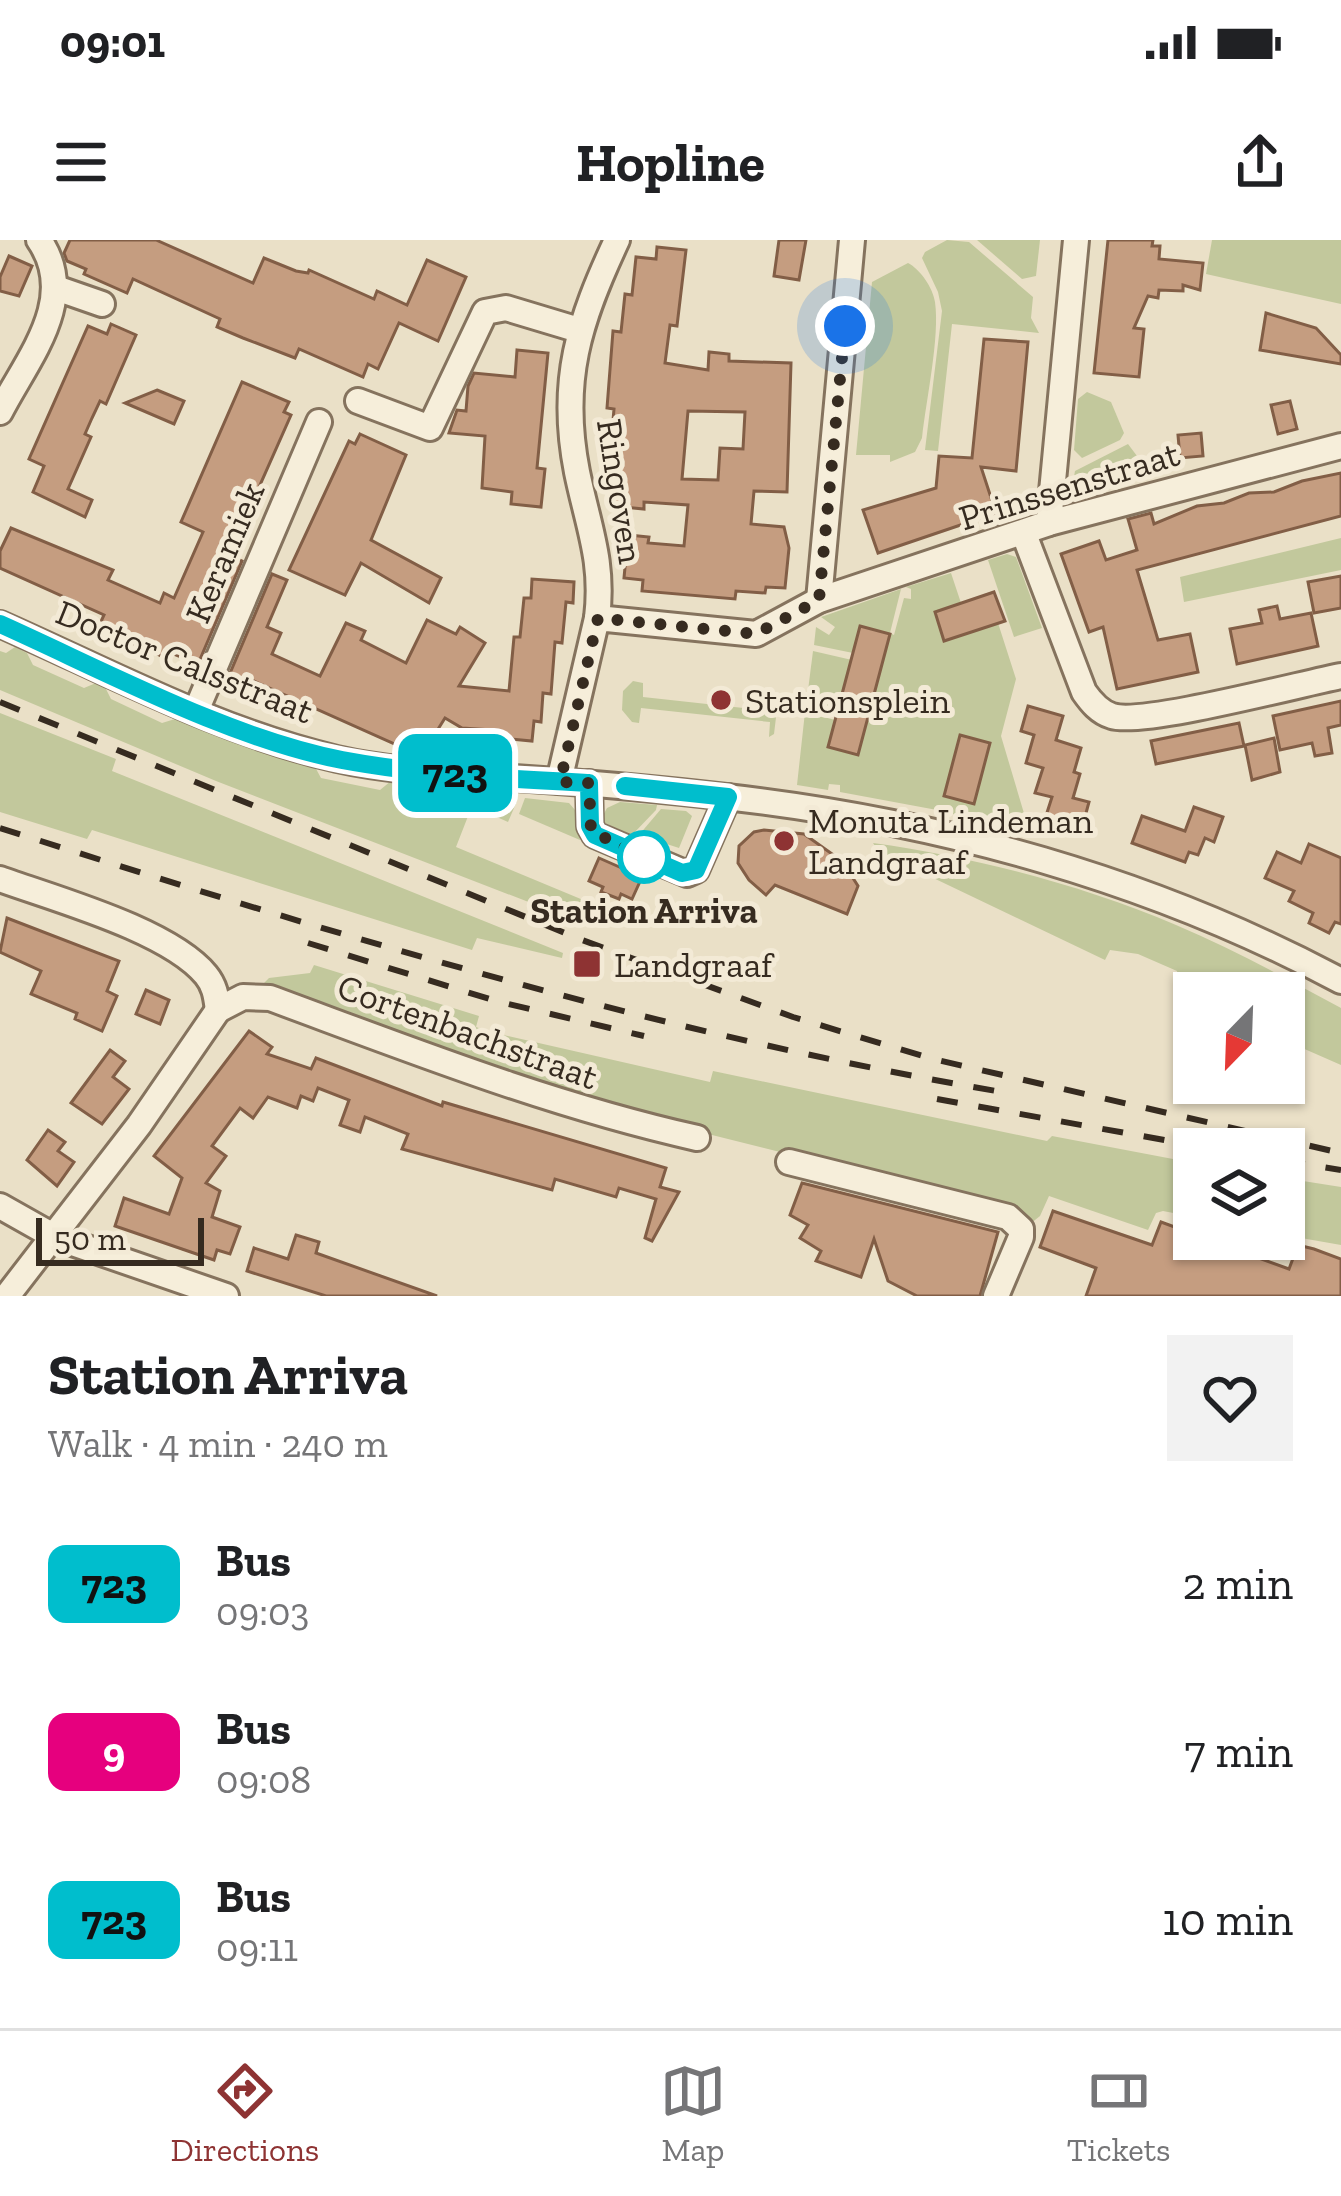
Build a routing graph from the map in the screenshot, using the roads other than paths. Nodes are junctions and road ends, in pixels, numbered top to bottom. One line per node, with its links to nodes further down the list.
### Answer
1 (39, 240): 5 (street)
2 (617, 240): 7 (street, Ringoven)
3 (852, 240): 14 (street)
4 (1076, 240): 12 (street)
5 (56, 288): 6 (street); 9 (street)
6 (102, 304)
7 (579, 330): 8 (street); 15 (street, Ringoven)
8 (358, 400)
9 (0, 412)
10 (319, 422): 18 (street, Keramiek)
11 (1341, 446): 12 (street, Prinssenstraat)
12 (1049, 523): 13 (street, Prinssenstraat)
13 (1024, 534): 14 (street, Prinssenstraat); 17 (street)
14 (819, 600): 15 (street)
15 (598, 618): 19 (street)
16 (0, 624): 18 (street, Doctor Calsstraat)
17 (1341, 676)
18 (196, 710): 19 (street, Doctor Calsstraat)
19 (560, 782): 20 (street, Doctor Calsstraat)
20 (589, 783): 21 (street, Doctor Calsstraat); 21 (street)
21 (728, 797): 23 (street, Doctor Calsstraat)
22 (0, 880): 24 (street)
23 (1341, 981)
24 (218, 1010): 25 (street, Cortenbachstraat); 28 (street)
25 (697, 1138)
26 (789, 1162): 31 (street)
27 (0, 1206): 28 (street)
28 (55, 1237): 29 (street); 30 (street)
29 (8, 1296)
30 (226, 1296)
31 (996, 1296)

